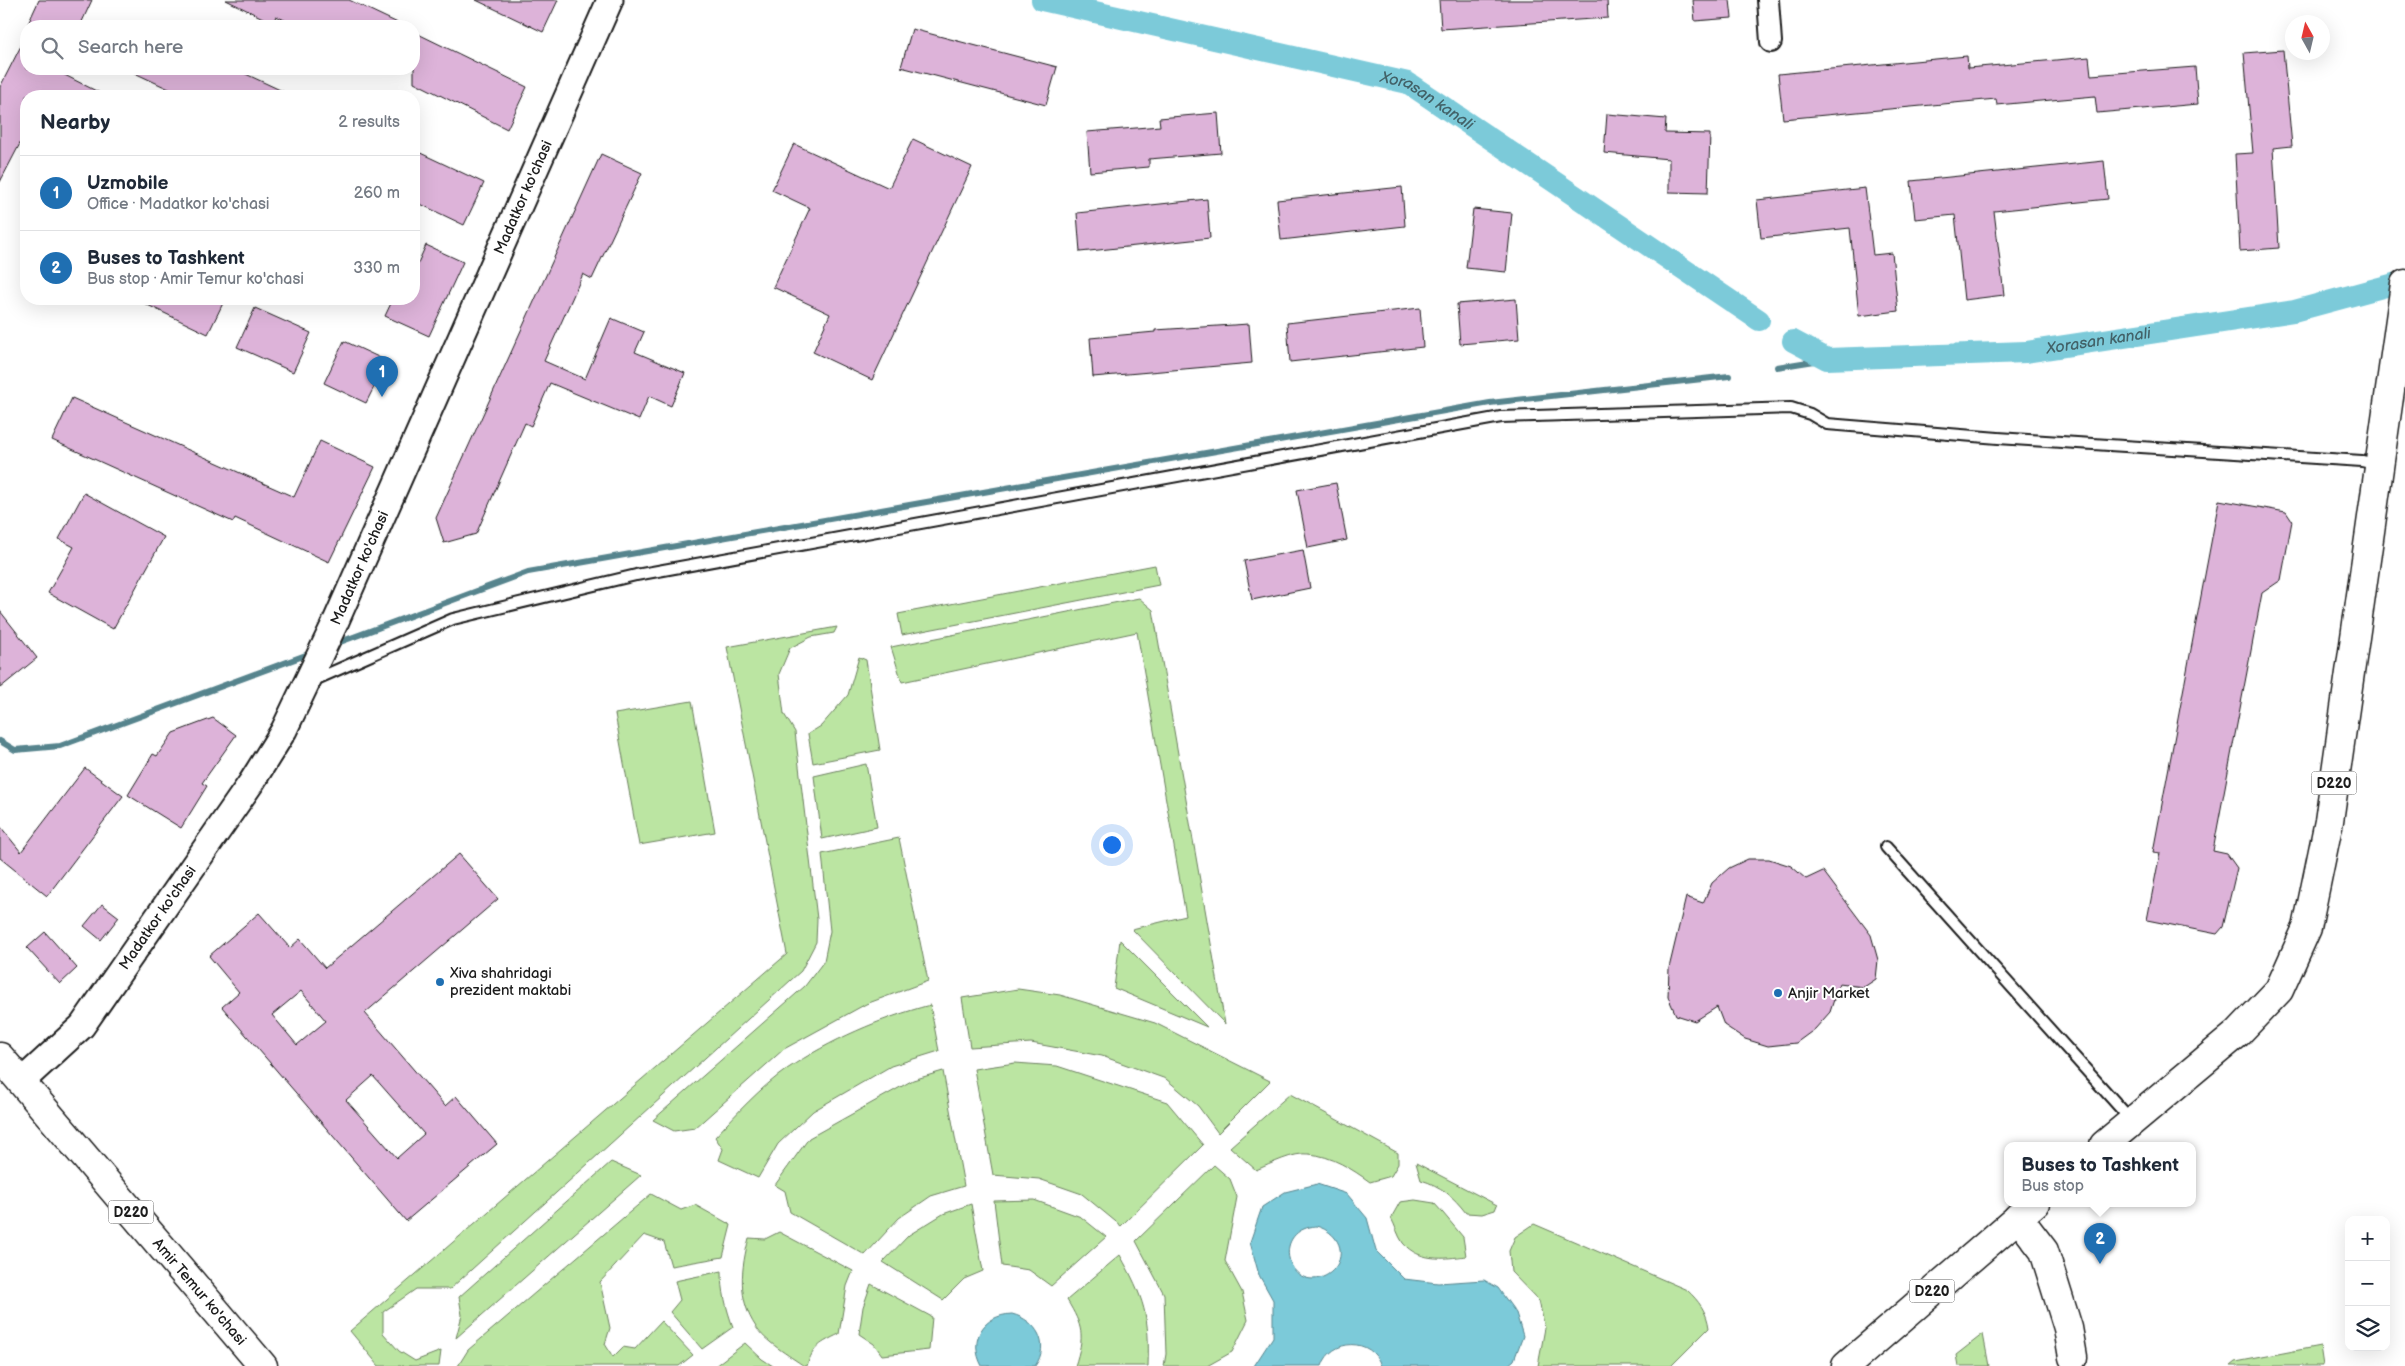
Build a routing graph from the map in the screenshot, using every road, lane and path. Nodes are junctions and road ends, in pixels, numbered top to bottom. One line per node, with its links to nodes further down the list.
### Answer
1 (610, 0): 6 (street, Madatkor ko'chasi)
2 (1768, 0): 3 (street)
3 (1771, 42)
4 (2405, 284): 5 (main road, D220)
5 (2380, 465): 6 (lane); 10 (main road, D220)
6 (310, 677): 9 (street, Madatkor ko'chasi)
7 (1886, 847): 10 (lane)
8 (0, 1057): 9 (main road, Amir Temur ko'chasi / D220)
9 (21, 1082): 14 (main road, Amir Temur ko'chasi / D220)
10 (2132, 1121): 11 (main road, D220)
11 (2108, 1142)
12 (2027, 1210): 13 (main road); 15 (main road, D220)
13 (2073, 1357)
14 (263, 1366)
15 (1846, 1366)

